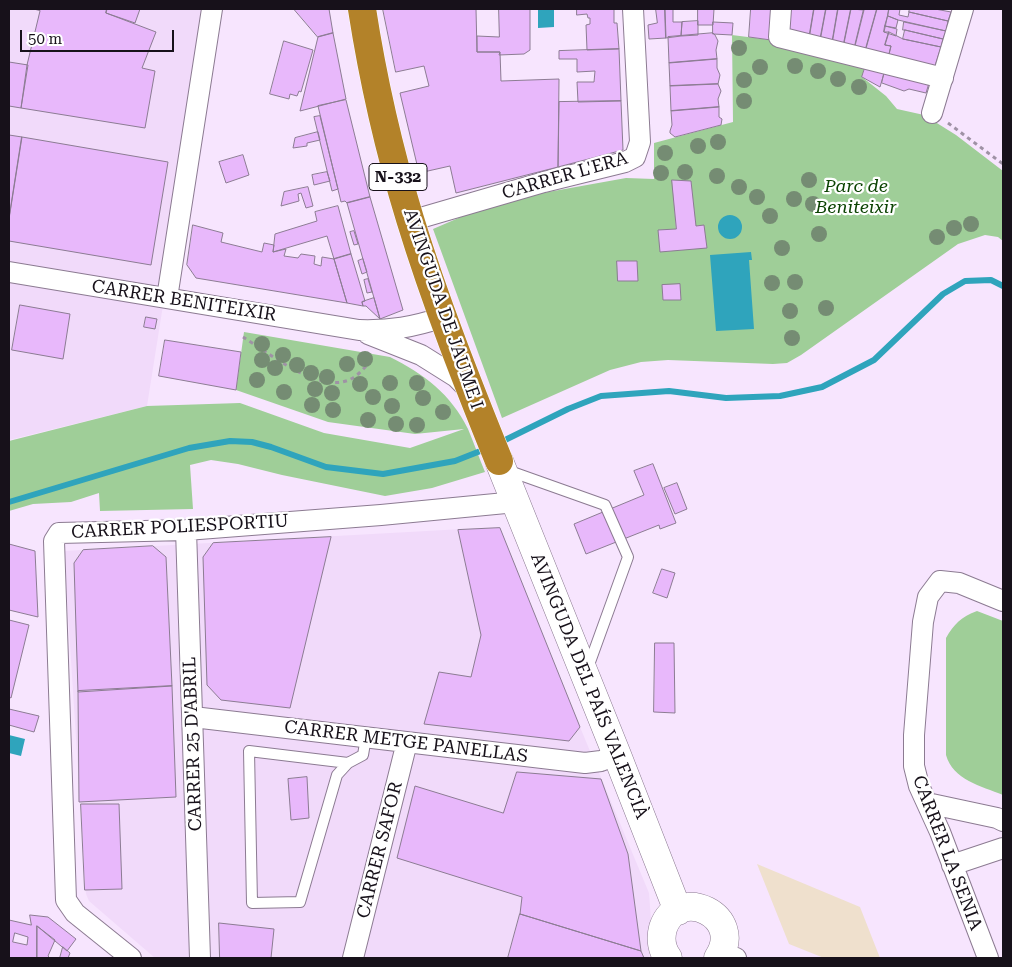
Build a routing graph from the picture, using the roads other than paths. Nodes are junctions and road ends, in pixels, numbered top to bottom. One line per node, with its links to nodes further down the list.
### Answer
1 (212, 9): 10 (street)
2 (362, 9): 8 (highway, AVINGUDA DE JAUME I / N-332)
3 (633, 9): 8 (street, CARRER L'ERA)
4 (781, 9): 6 (street)
5 (963, 9): 6 (street)
6 (943, 78): 7 (street)
7 (932, 113)
8 (410, 220): 11 (highway, AVINGUDA DE JAUME I / N-332)
9 (9, 272): 10 (street, CARRER BENITEIXIR)
10 (167, 298): 12 (street, CARRER BENITEIXIR)
11 (448, 329): 12 (street, CARRER BENITEIXIR); 13 (street, CARRER BENITEIXIR); 14 (highway, AVINGUDA DE JAUME I / N-332)
12 (359, 330): 13 (street, CARRER BENITEIXIR)
13 (406, 348): 14 (street, CARRER BENITEIXIR)
14 (475, 402): 15 (highway, AVINGUDA DE JAUME I / N-332)
15 (502, 469): 16 (main road, AVINGUDA DEL PAÍS VALENCIÀ); 19 (lane)
16 (516, 502): 17 (street, CARRER POLIESPORTIU); 19 (main road, AVINGUDA DEL PAÍS VALENCIÀ)
17 (186, 530): 20 (street, CARRER 25 D'ABRIL); 31 (street, CARRER POLIESPORTIU)
18 (1003, 601): 25 (street, CARRER LA SENIA)
19 (581, 667): 23 (main road, AVINGUDA DEL PAÍS VALENCIÀ)
20 (193, 717): 21 (street, CARRER METGE PANELLAS); 32 (street, CARRER 25 D'ABRIL)
21 (366, 737): 22 (street, CARRER METGE PANELLAS); 24 (lane)
22 (407, 742): 23 (street, CARRER METGE PANELLAS); 33 (street, CARRER SAFOR)
23 (617, 755): 29 (main road, AVINGUDA DEL PAÍS VALENCIÀ)
24 (348, 763): 24 (lane)
25 (927, 803): 26 (street); 28 (street, CARRER LA SENIA)
26 (1003, 821)
27 (1003, 848): 28 (street)
28 (952, 865): 35 (street, CARRER LA SENIA)
29 (678, 911): 30 (main road); 34 (main road)
30 (725, 956)
31 (131, 958)
32 (200, 958)
33 (353, 958)
34 (668, 958)
35 (988, 958)

